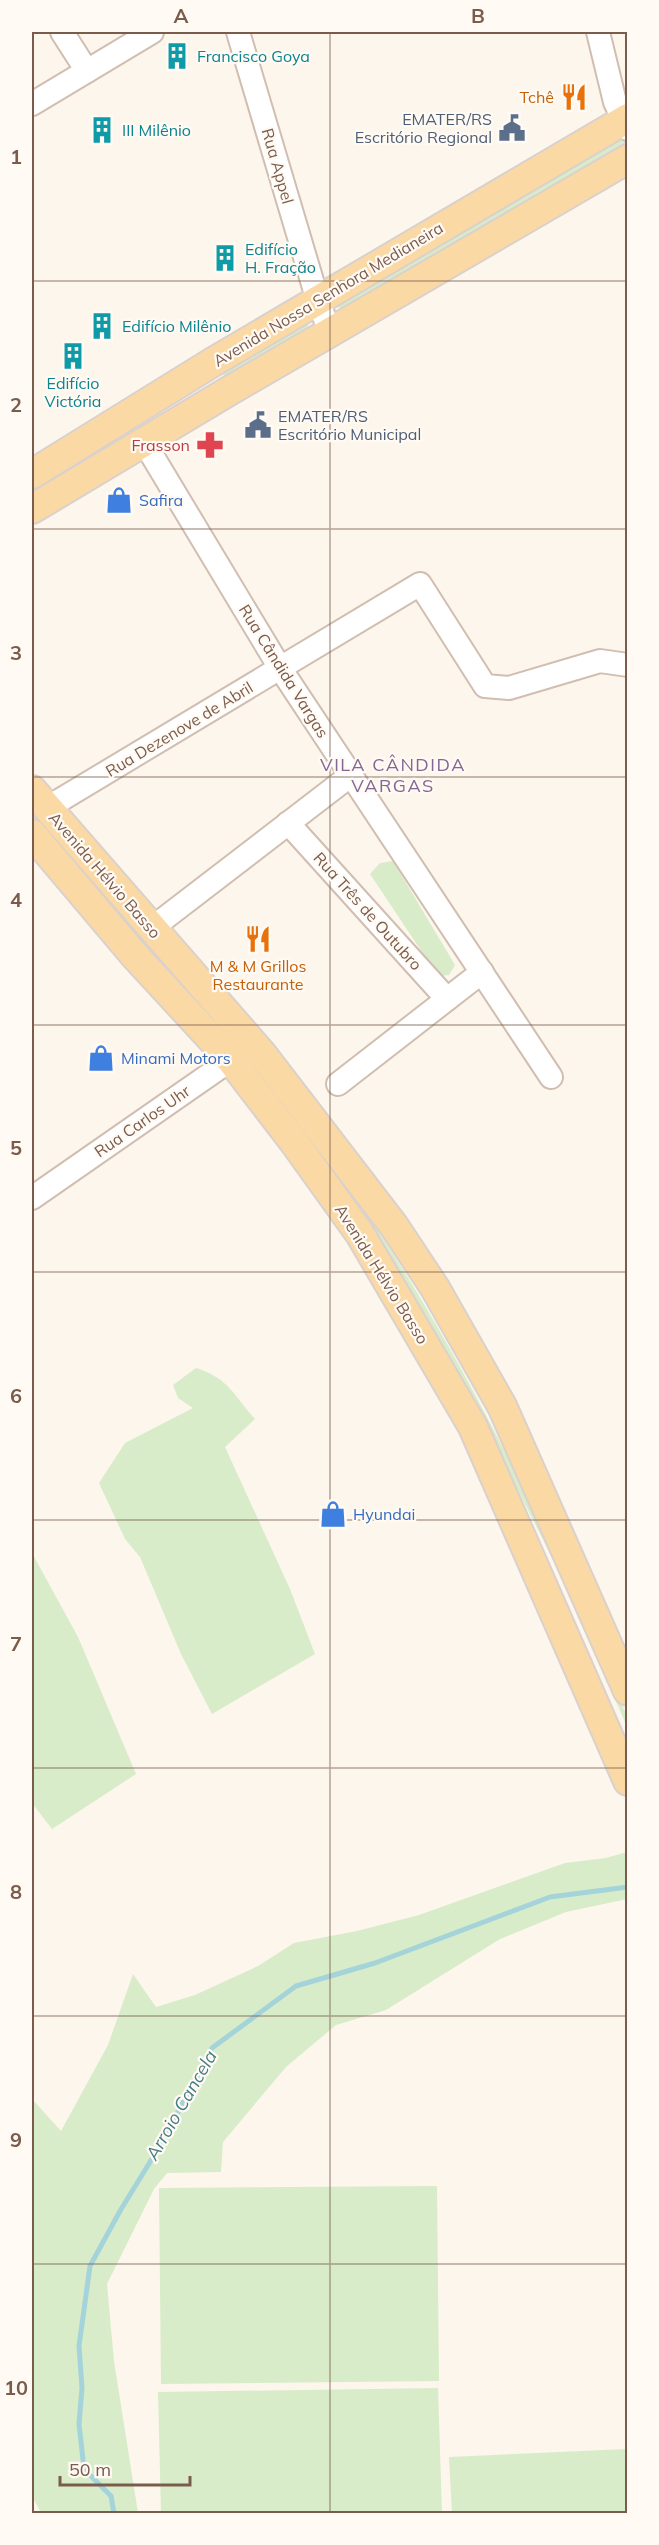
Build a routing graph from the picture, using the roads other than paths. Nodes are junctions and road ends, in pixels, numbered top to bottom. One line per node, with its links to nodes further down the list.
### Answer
1 (62, 32): 5 (street)
2 (152, 32): 5 (street)
3 (238, 32): 9 (street, Rua Appel)
4 (598, 32): 7 (street)
5 (87, 71): 6 (street)
6 (32, 104)
7 (626, 122): 9 (main road, Avenida Nossa Senhora Medianeira)
8 (627, 159): 10 (main road, Avenida Nossa Senhora Medianeira)
9 (318, 301): 10 (street, Rua Appel); 11 (main road, Avenida Nossa Senhora Medianeira)
10 (330, 332): 12 (main road, Avenida Nossa Senhora Medianeira)
11 (127, 415): 12 (main road); 13 (main road, Avenida Nossa Senhora Medianeira)
12 (144, 442): 14 (main road, Avenida Nossa Senhora Medianeira); 16 (street, Rua Cândida Vargas)
13 (32, 474)
14 (32, 509)
15 (627, 664): 16 (street, Rua Dezenove de Abril)
16 (280, 668): 17 (street, Rua Cândida Vargas); 18 (street, Rua Dezenove de Abril)
17 (351, 775): 19 (street); 22 (street, Rua Cândida Vargas)
18 (39, 799): 21 (main road, Avenida Hélvio Basso)
19 (288, 823): 21 (street); 23 (street, Rua Três de Outubro)
20 (32, 834): 24 (main road, Avenida Hélvio Basso)
21 (152, 928): 24 (main road, Avenida Hélvio Basso)
22 (482, 972): 23 (street); 25 (street, Rua Cândida Vargas)
23 (447, 999): 26 (street)
24 (242, 1052): 27 (street, Rua Carlos Uhr); 28 (main road, Avenida Hélvio Basso); 29 (main road, Avenida Hélvio Basso)
25 (551, 1077)
26 (338, 1084)
27 (32, 1198)
28 (627, 1691)
29 (627, 1781)

